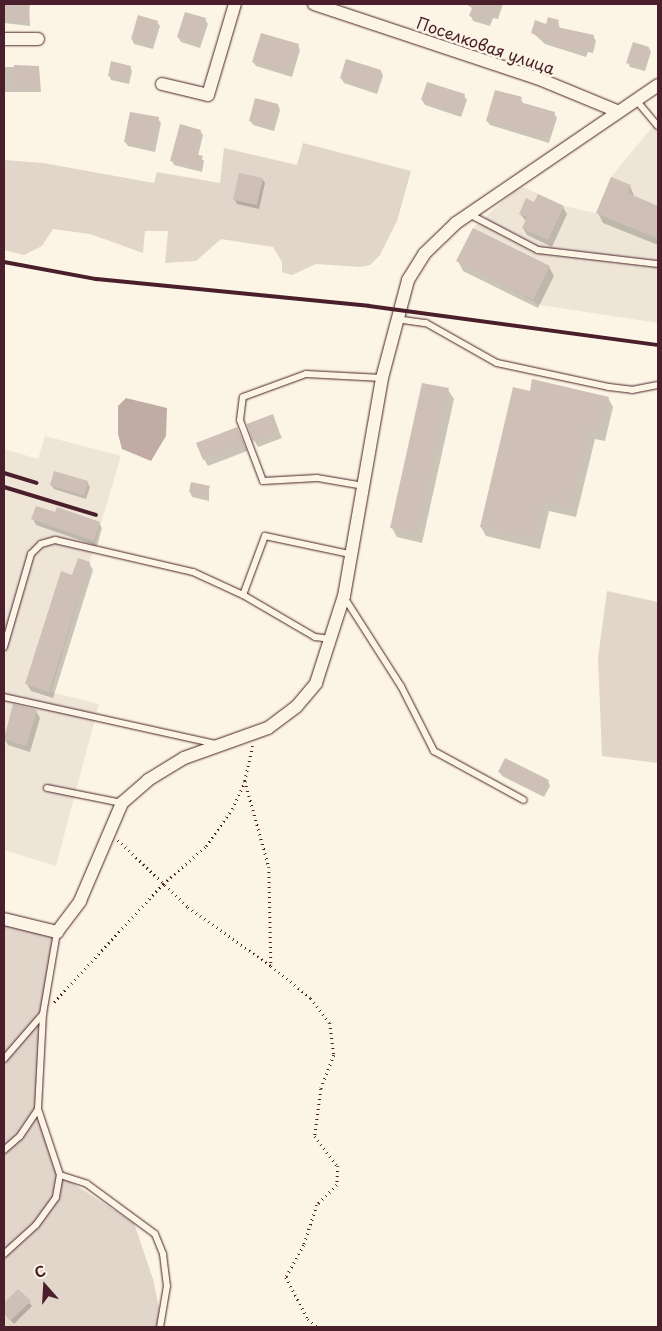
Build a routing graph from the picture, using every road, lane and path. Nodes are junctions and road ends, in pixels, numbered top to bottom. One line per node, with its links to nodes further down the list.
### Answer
1 (234, 4): 5 (street)
2 (314, 4): 8 (street, Поселковая улица)
3 (4, 39): 4 (street)
4 (38, 39)
5 (162, 84)
6 (658, 84): 7 (street)
7 (636, 100): 8 (street); 9 (lane)
8 (617, 111): 10 (street)
9 (658, 126)
10 (469, 214): 11 (lane); 12 (street)
11 (658, 264)
12 (396, 319): 13 (street); 14 (lane)
13 (382, 378): 15 (street); 15 (lane)
14 (658, 385)
15 (364, 486): 16 (street)
16 (350, 554): 17 (lane); 18 (street)
17 (243, 595): 19 (lane); 20 (lane)
18 (344, 596): 19 (street); 26 (lane)
19 (332, 640): 22 (street)
20 (4, 646)
21 (4, 697): 23 (lane)
22 (256, 733): 23 (street); 24 (path)
23 (220, 745): 27 (street)
24 (245, 781): 29 (path); 32 (path)
25 (47, 788): 27 (lane)
26 (524, 800)
27 (122, 804): 28 (street)
28 (110, 833): 29 (path); 31 (street)
29 (163, 884): 32 (path); 33 (path)
30 (4, 919): 31 (street)
31 (57, 932): 33 (lane)
32 (271, 966): 40 (path)
33 (43, 1014): 34 (lane); 35 (lane)
34 (4, 1059)
35 (38, 1109): 36 (lane); 37 (lane)
36 (4, 1150)
37 (60, 1175): 38 (lane); 39 (lane)
38 (4, 1254)
39 (160, 1327)
40 (317, 1327)

